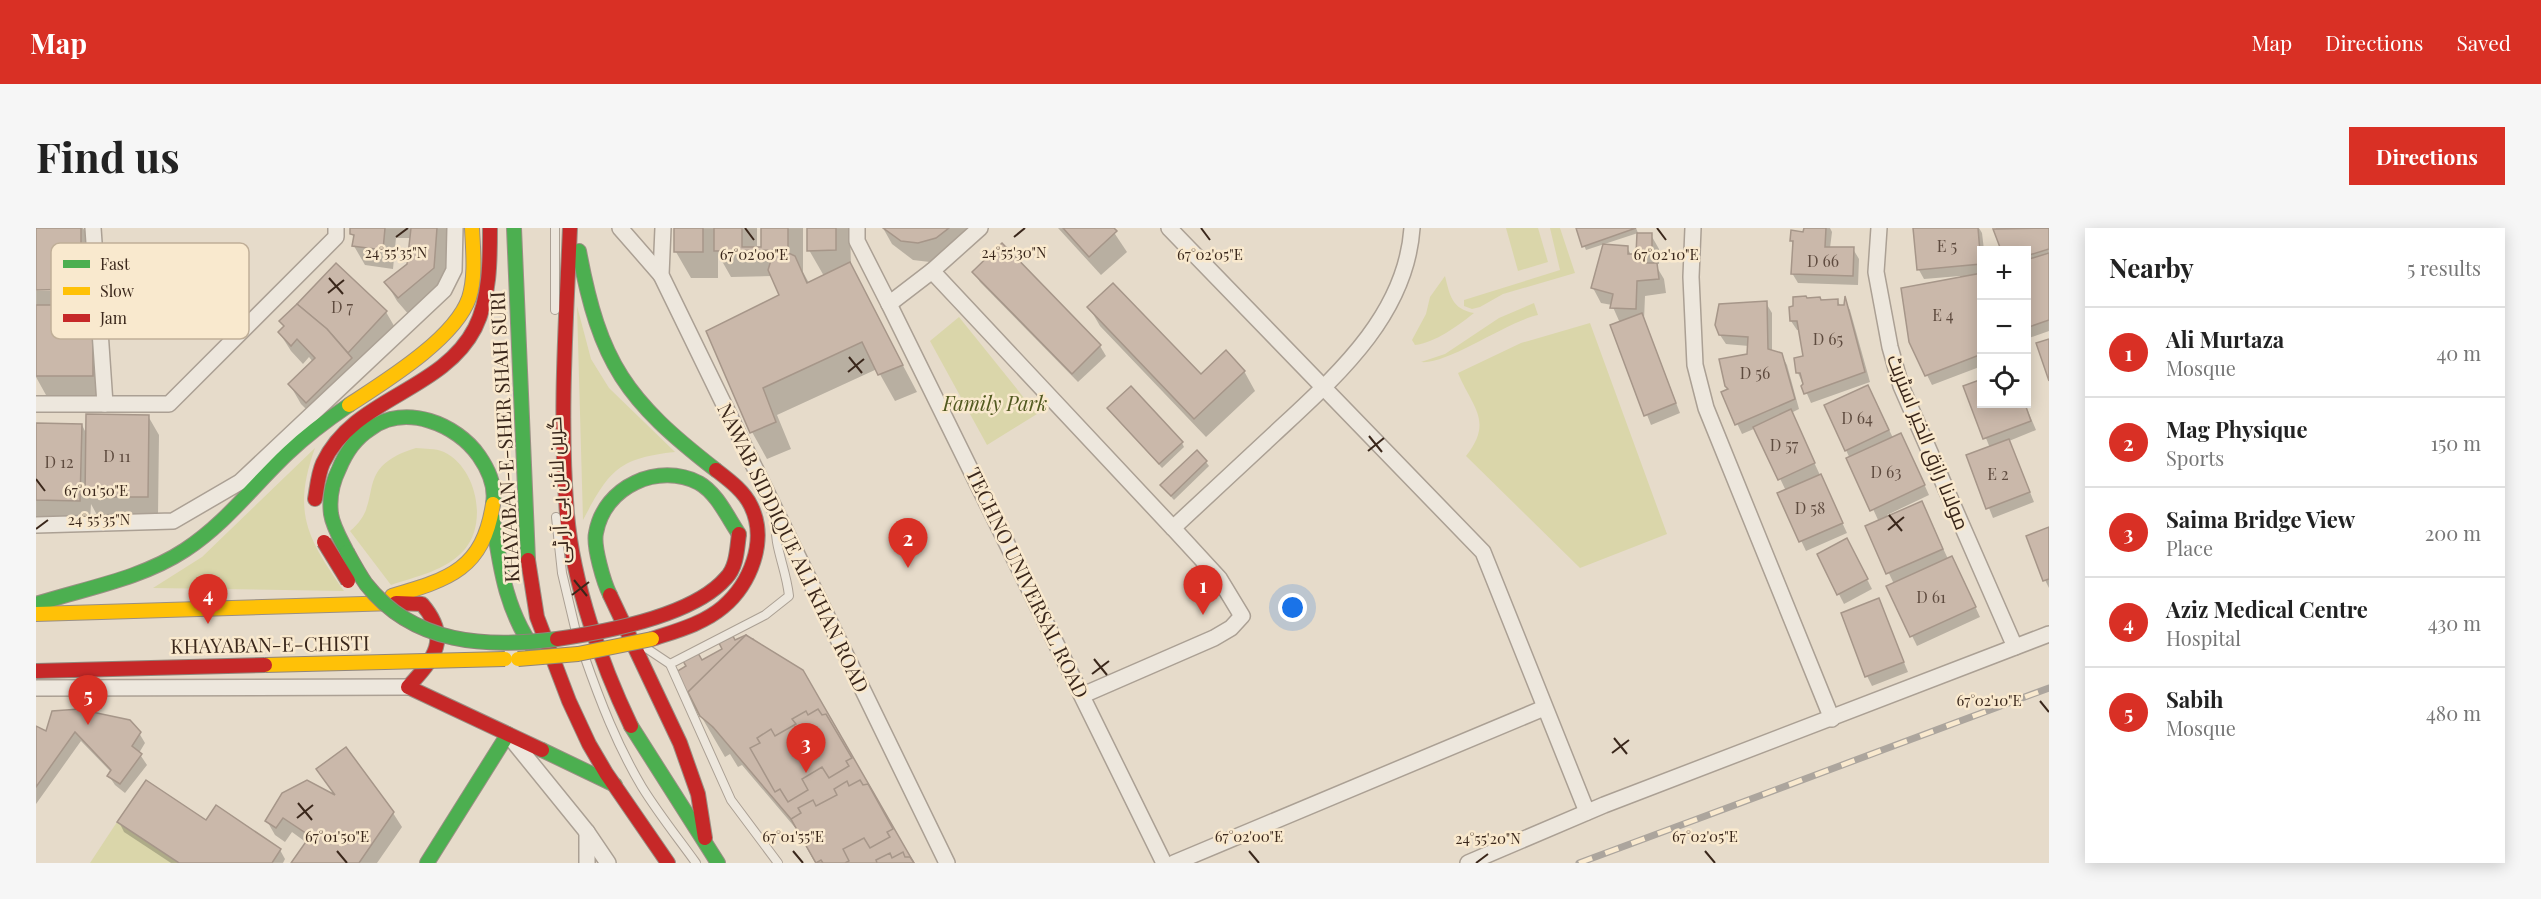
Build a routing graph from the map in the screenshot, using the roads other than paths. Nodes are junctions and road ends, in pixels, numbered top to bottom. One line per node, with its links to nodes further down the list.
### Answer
1 (93, 228): 17 (street)
2 (336, 228): 22 (street)
3 (455, 228): 34 (street)
4 (472, 228): 38 (main road)
5 (490, 228): 31 (main road)
6 (514, 228): 46 (main road, KHAYABAN-E-SHER SHAH SURI)
7 (555, 228): 21 (lane)
8 (572, 228): 43 (main road, bridge); 56 (main road)
9 (620, 228): 19 (street)
10 (663, 228): 19 (street, NAWAB SIDDIQUE ALI KHAN ROAD)
11 (857, 228): 20 (street, TECHNO UNIVERSAL ROAD)
12 (980, 228): 18 (street)
13 (1169, 228): 26 (street)
14 (1412, 228): 26 (street)
15 (1693, 228): 51 (street)
16 (1879, 228): 42 (street, مولانا رازق الخیر اسٹریٹ)
17 (94, 243)
18 (932, 272): 20 (street); 35 (street)
19 (661, 276): 32 (street, NAWAB SIDDIQUE ALI KHAN ROAD)
20 (889, 304): 49 (street, TECHNO UNIVERSAL ROAD)
21 (555, 320)
22 (249, 324)
23 (101, 339): 28 (street)
24 (234, 339): 28 (street)
25 (555, 378): 29 (lane, گرین لائن بی آر ٹی)
26 (1323, 389): 35 (street); 50 (street)
27 (36, 404): 28 (street)
28 (105, 404)
29 (554, 447)
30 (555, 506): 61 (lane, گرین لائن بی آر ٹی)
31 (316, 508)
32 (777, 513): 44 (lane); 64 (street, NAWAB SIDDIQUE ALI KHAN ROAD)
33 (493, 517): 37 (main road); 41 (main road, bridge); 46 (main road)
34 (36, 525)
35 (1173, 528): 49 (street)
36 (320, 531): 43 (main road, bridge)
37 (372, 602): 39 (main road, KHAYABAN-E-CHISTI); 47 (main road)
38 (36, 604)
39 (36, 614)
40 (2049, 634): 42 (street)
41 (630, 637): 44 (lane); 56 (main road)
42 (2014, 647): 51 (street)
43 (505, 659): 45 (main road, KHAYABAN-E-CHISTI, bridge)
44 (670, 664): 63 (lane)
45 (36, 671)
46 (559, 675): 53 (main road, KHAYABAN-E-SHER SHAH SURI)
47 (408, 687): 48 (street); 52 (main road)
48 (36, 688)
49 (1083, 695): 65 (street, TECHNO UNIVERSAL ROAD)
50 (1544, 708): 54 (street); 66 (street)
51 (1832, 719): 54 (street)
52 (508, 734): 53 (main road); 55 (street); 57 (main road)
53 (615, 785): 60 (main road, KHAYABAN-E-SHER SHAH SURI)
54 (1587, 812): 67 (street)
55 (587, 832): 58 (street); 59 (street)
56 (706, 846): 62 (main road)
57 (427, 863)
58 (587, 863)
59 (608, 863)
60 (668, 863)
61 (696, 863)
62 (718, 863)
63 (777, 863)
64 (947, 863)
65 (1164, 863)
66 (1174, 863)
67 (1468, 863)

